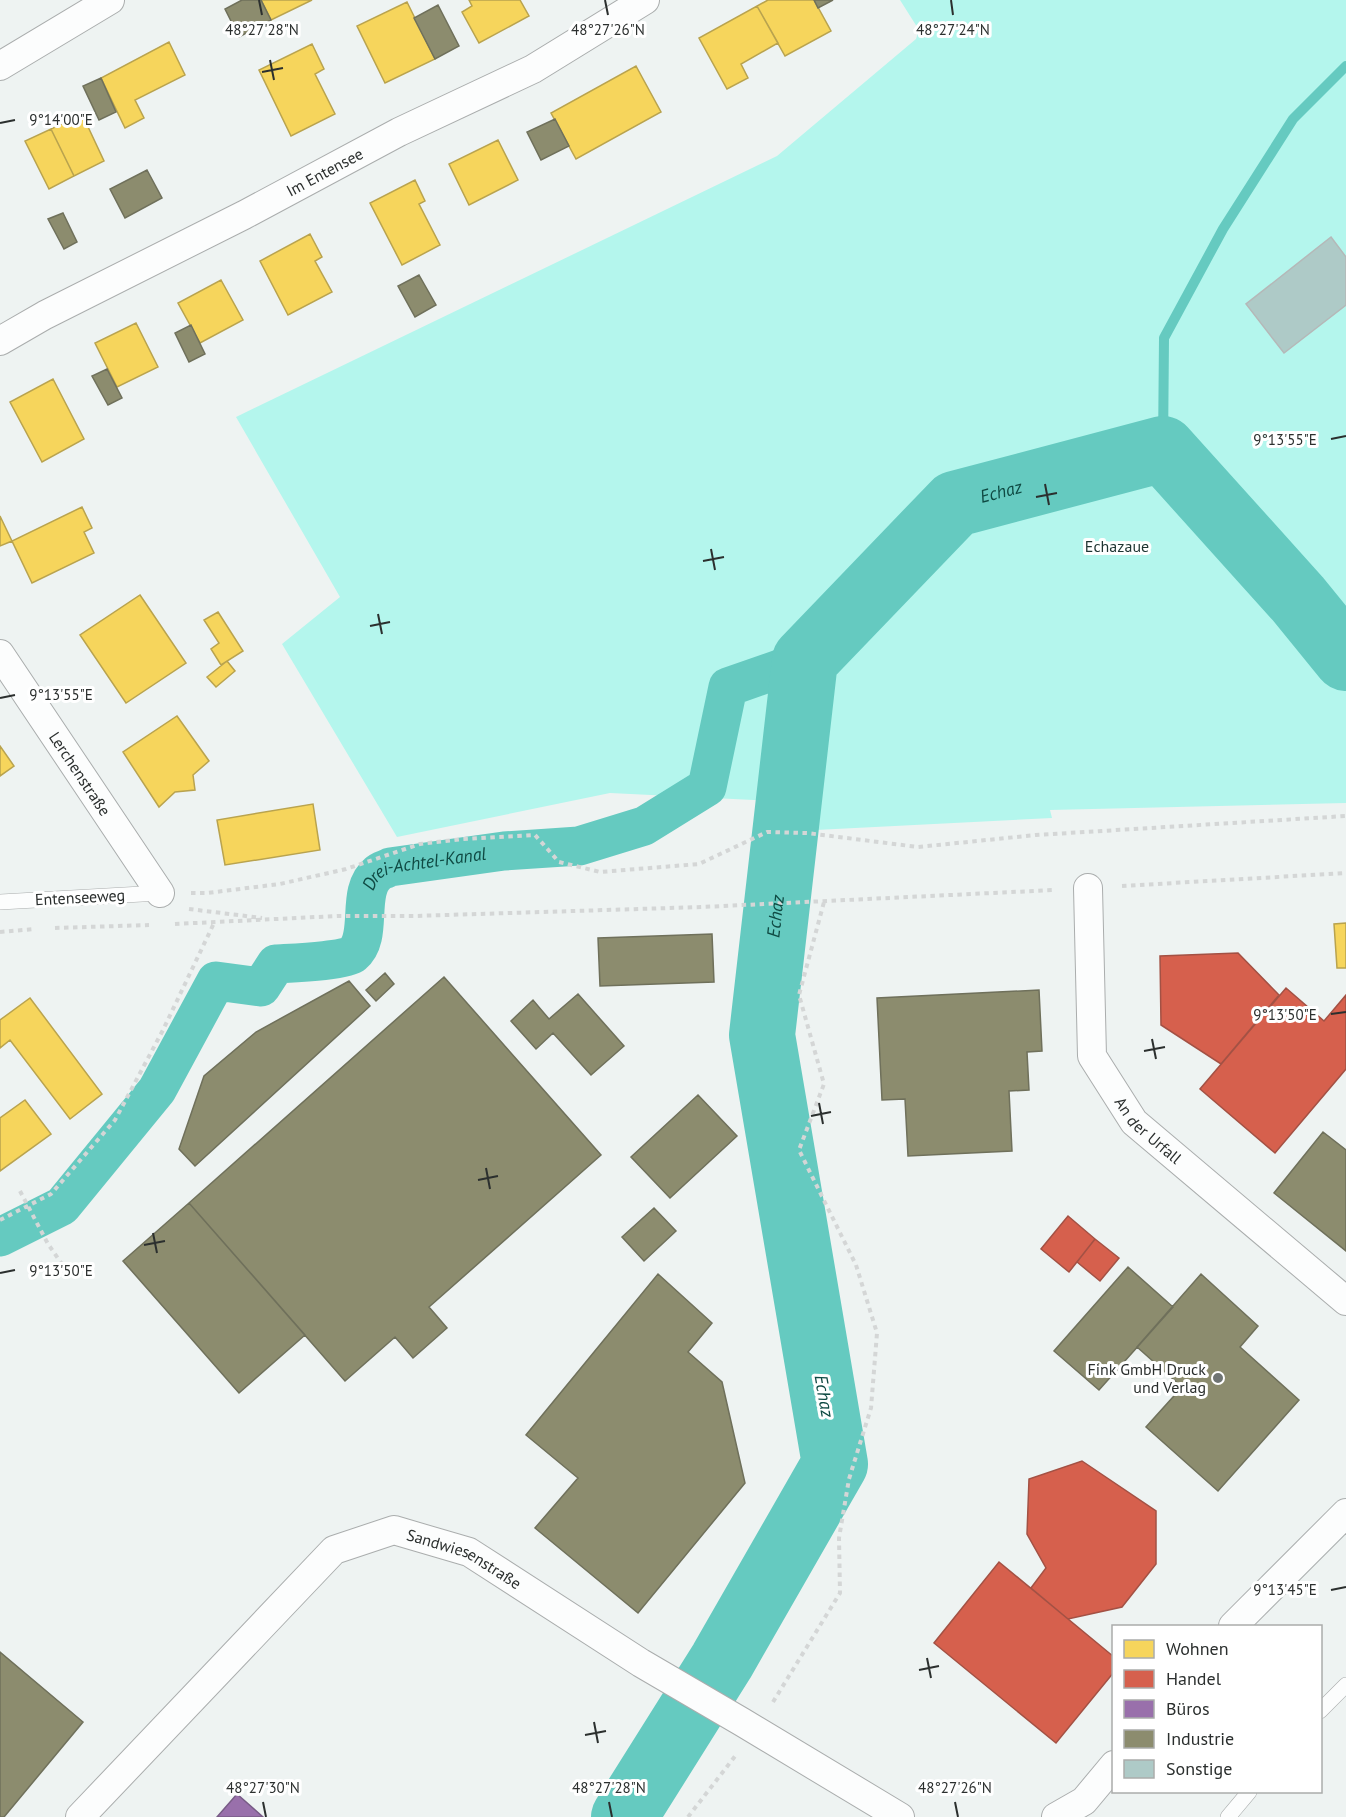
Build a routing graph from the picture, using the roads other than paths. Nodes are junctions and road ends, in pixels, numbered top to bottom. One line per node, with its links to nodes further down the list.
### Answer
1 (110, 0): 3 (street)
2 (645, 0): 4 (street, Im Entensee)
3 (0, 66)
4 (0, 341)
5 (0, 654): 7 (street, Lerchenstraße)
6 (1088, 888): 9 (street, An der Urfall)
7 (160, 893): 8 (lane, Entenseeweg)
8 (0, 902)
9 (1346, 1301)
10 (1346, 1514): 11 (street)
11 (1234, 1625)
12 (1346, 1685): 13 (lane)
13 (1322, 1709)
14 (1112, 1766): 18 (street)
15 (1247, 1793): 19 (lane)
16 (80, 1817): 17 (street, Sandwiesenstraße)
17 (900, 1817)
18 (1056, 1817)
19 (1228, 1817)

